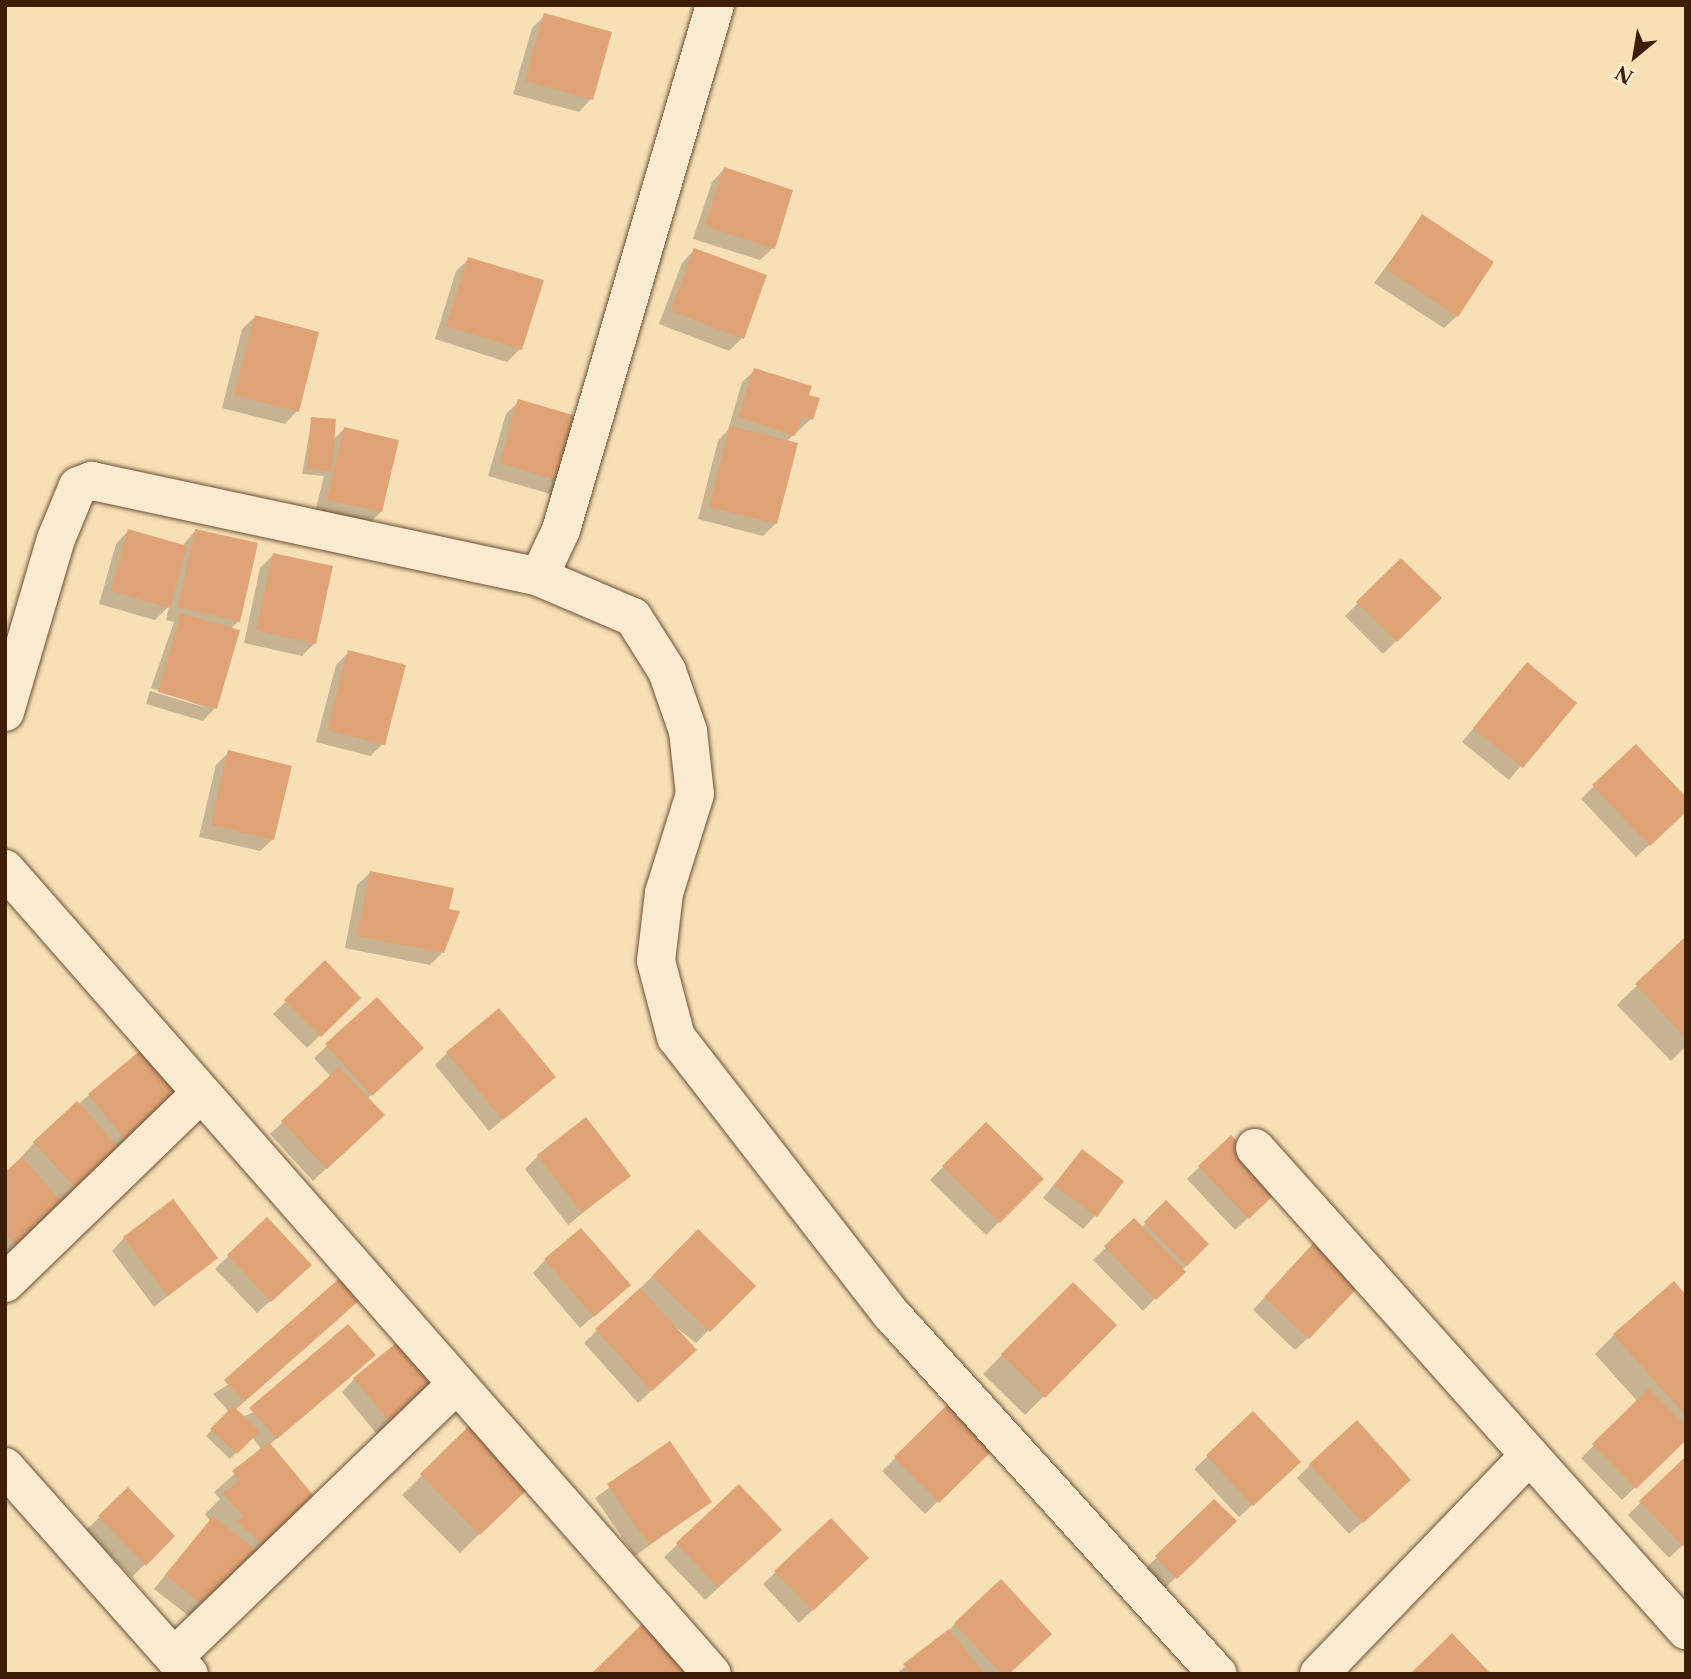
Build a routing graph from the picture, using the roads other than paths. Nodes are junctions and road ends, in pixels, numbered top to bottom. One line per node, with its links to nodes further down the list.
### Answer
1 (715, 5): 2 (street)
2 (539, 578): 3 (street); 14 (street)
3 (5, 712)
4 (5, 869): 5 (street)
5 (199, 1095): 7 (street); 8 (street)
6 (1255, 1148): 9 (street)
7 (5, 1283)
8 (454, 1387): 12 (street); 13 (street)
9 (1530, 1455): 11 (street); 15 (street)
10 (5, 1467): 12 (street)
11 (1686, 1630)
12 (181, 1665)
13 (712, 1674)
14 (1218, 1674)
15 (1319, 1674)

